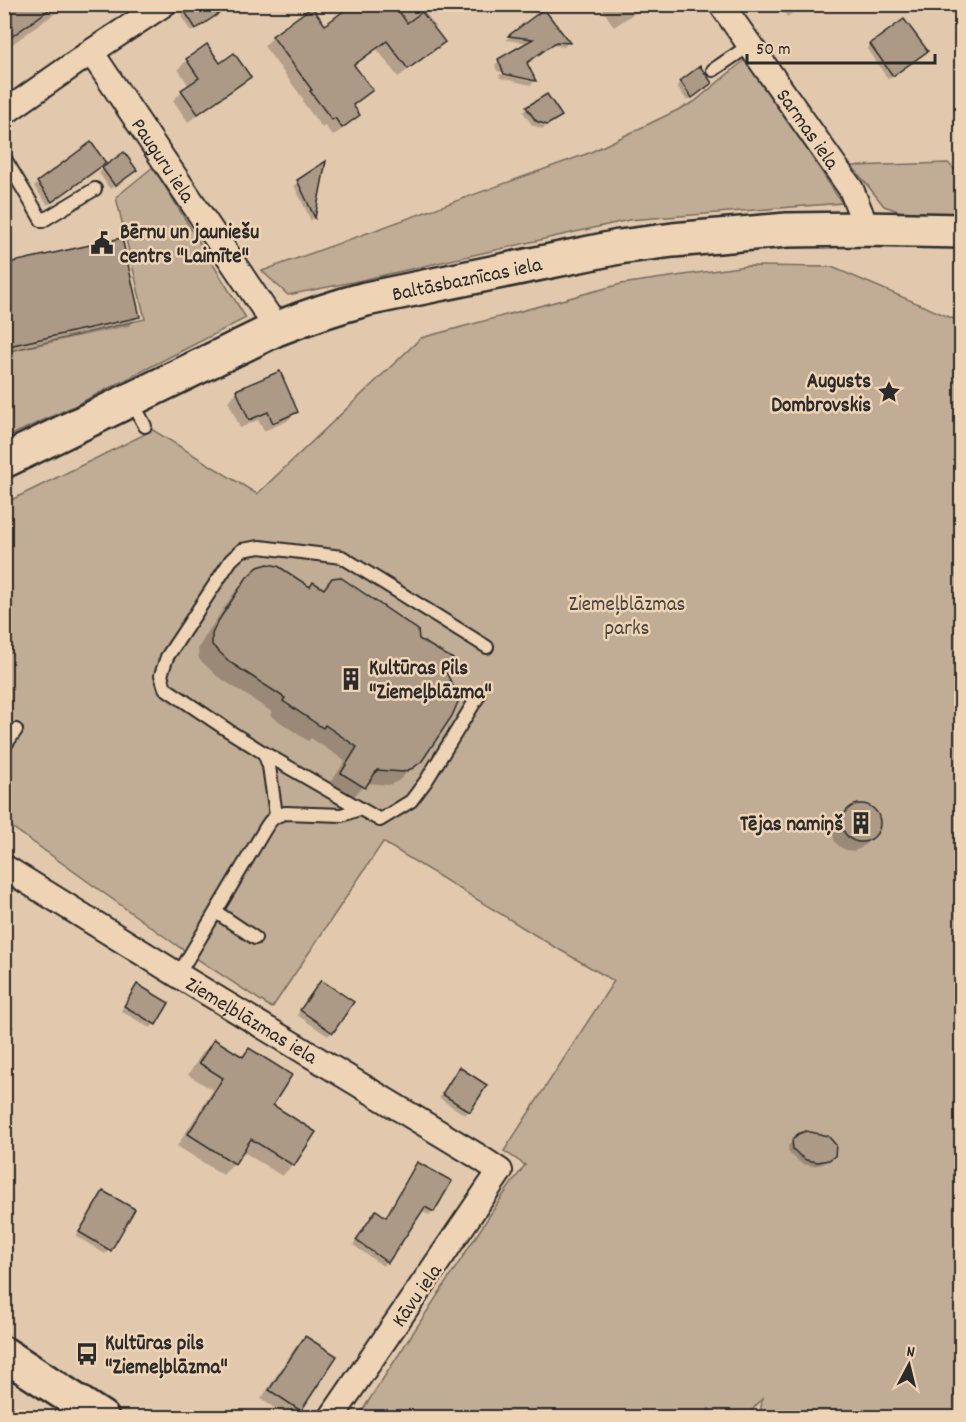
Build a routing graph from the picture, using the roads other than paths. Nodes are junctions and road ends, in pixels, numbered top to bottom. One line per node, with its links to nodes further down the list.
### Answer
1 (164, 4): 4 (street)
2 (721, 4): 3 (street, Sarmas iela)
3 (750, 45): 5 (lane); 9 (street, Sarmas iela)
4 (91, 52): 6 (street); 11 (street, Pauguru iela)
5 (713, 70)
6 (4, 112)
7 (4, 157): 8 (lane)
8 (95, 189)
9 (862, 229): 10 (street, Baltāsbaznīcas iela); 11 (street, Baltāsbaznīcas iela)
10 (962, 231)
11 (276, 329): 12 (street, Baltāsbaznīcas iela)
12 (4, 461)
13 (487, 647): 17 (lane)
14 (479, 695): 18 (lane)
15 (16, 730): 16 (lane)
16 (4, 747)
17 (264, 753): 18 (lane); 19 (lane)
18 (359, 809): 19 (lane)
19 (276, 815): 21 (lane)
20 (5, 870): 23 (street, Ziemeļblāzmas iela)
21 (216, 912): 22 (lane); 23 (lane)
22 (255, 938)
23 (178, 975): 24 (street, Ziemeļblāzmas iela)
24 (500, 1171): 27 (street, Kāvu iela)
25 (4, 1354): 26 (street)
26 (102, 1418)
27 (331, 1418)

